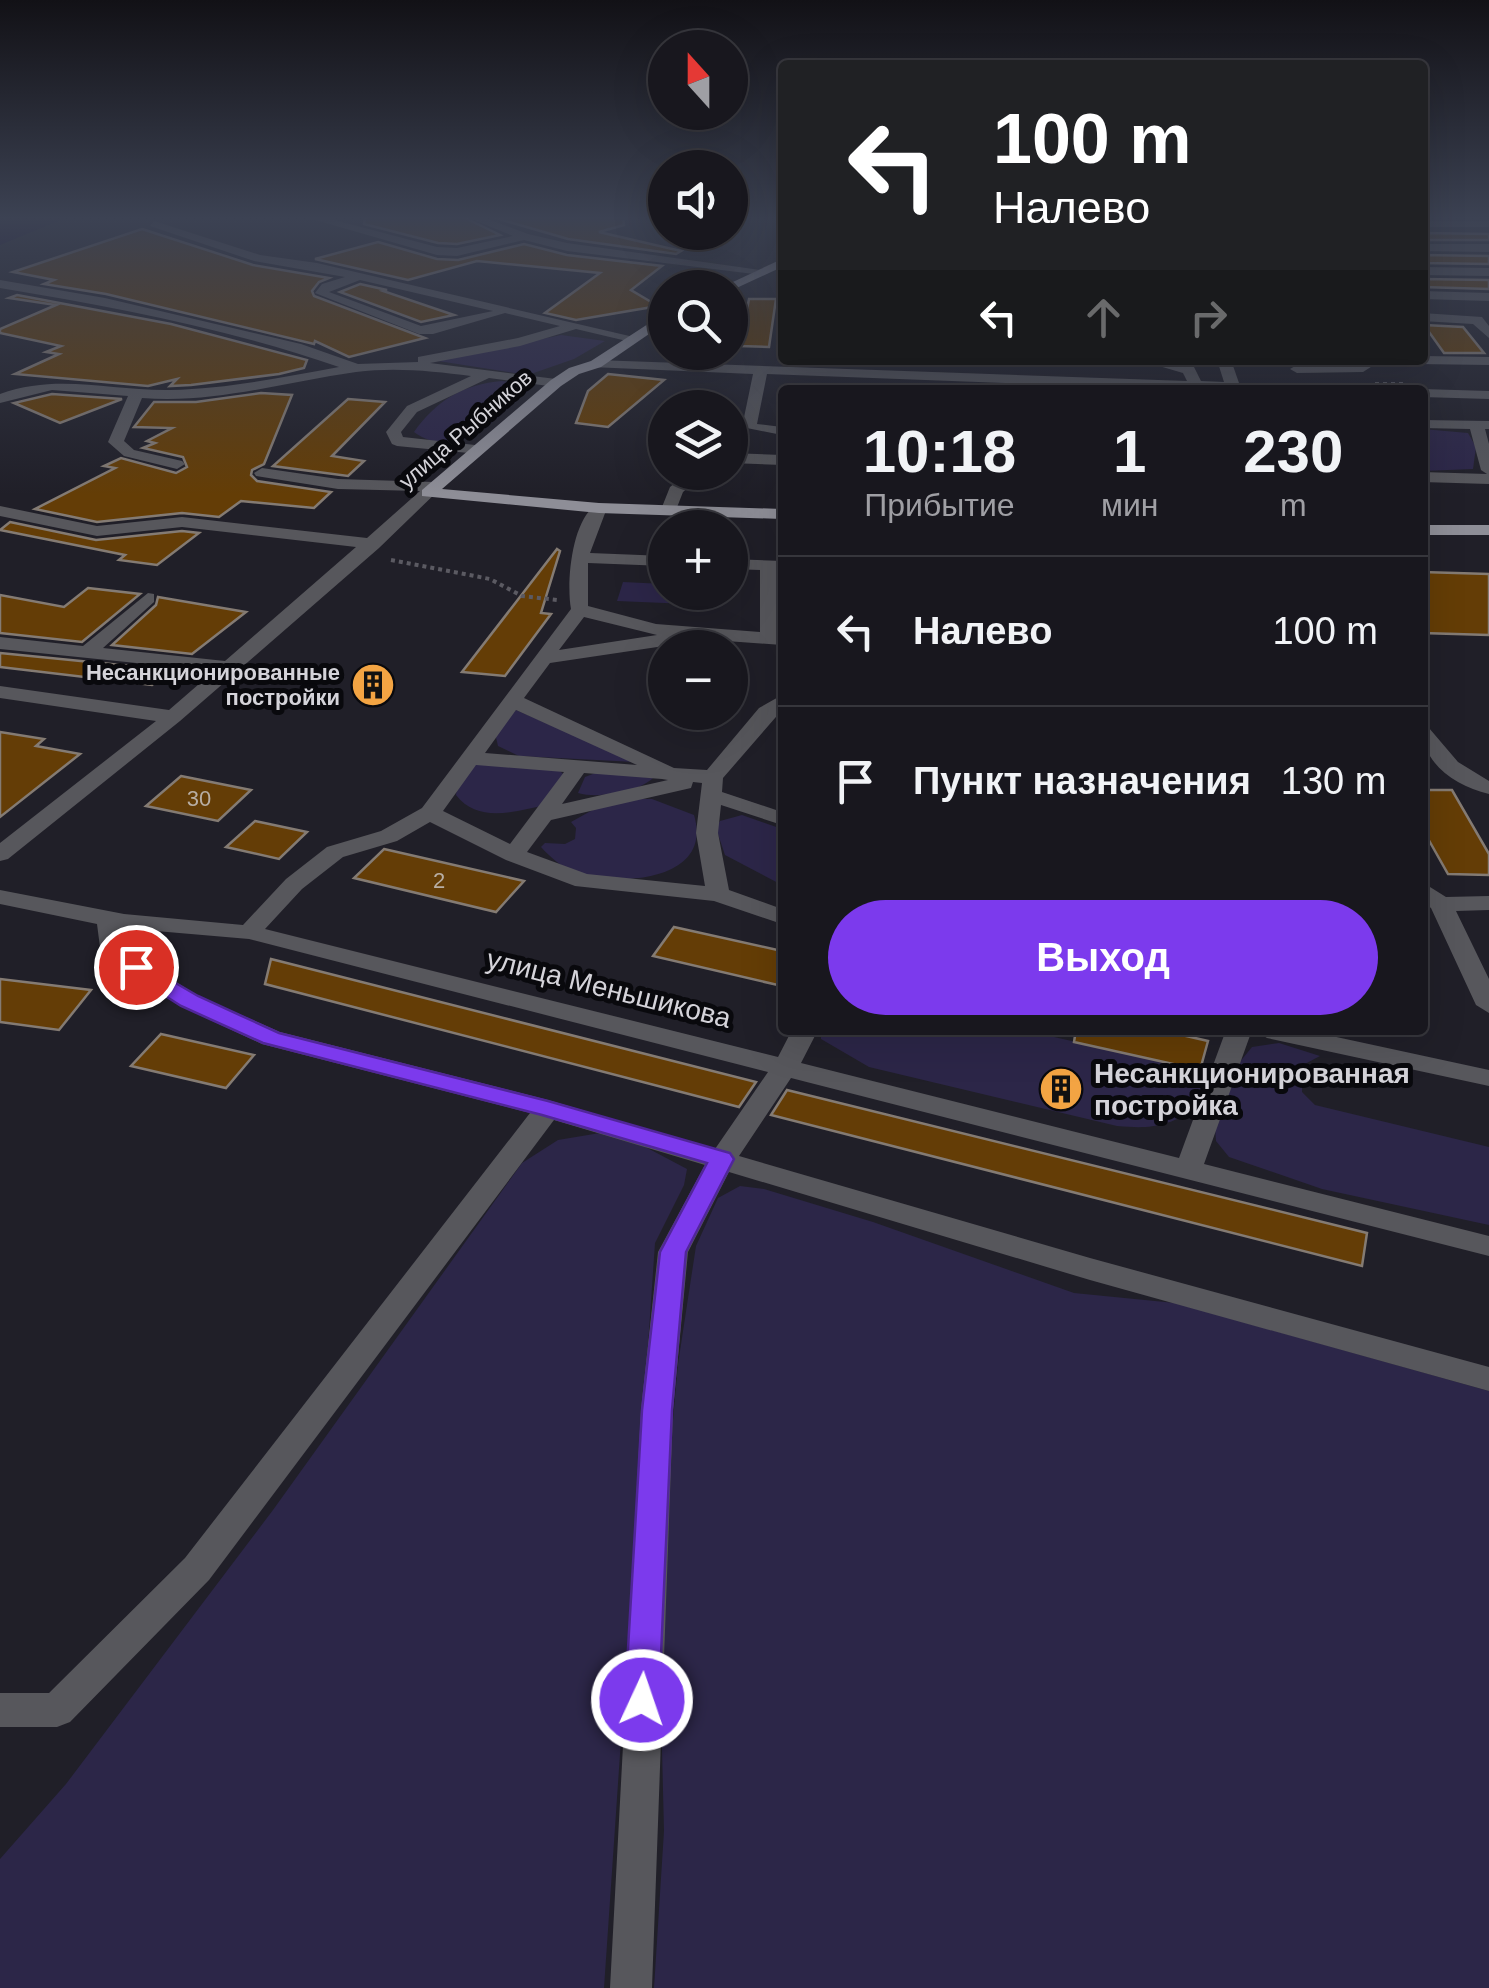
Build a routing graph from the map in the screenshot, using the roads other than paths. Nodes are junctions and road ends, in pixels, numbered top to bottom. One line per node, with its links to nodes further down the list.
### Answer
1 (137, 310): 20 (street)
2 (368, 310): 4 (street)
3 (501, 310): 4 (street)
4 (506, 311): 6 (street)
5 (1428, 317): 8 (street)
6 (573, 326): 9 (street); 18 (street)
7 (648, 328): 9 (main road)
8 (1489, 334)
9 (631, 338): 13 (main road)
10 (648, 358): 14 (street)
11 (1428, 360): 12 (street)
12 (1489, 361)
13 (596, 364): 14 (street, улица Рыбников); 23 (main road, улица Рыбников)
14 (630, 365): 21 (street, улица Рыбников)
15 (1174, 365): 26 (street)
16 (1313, 365): 17 (street)
17 (1366, 365)
18 (405, 366): 20 (street); 22 (street)
19 (802, 366): 21 (street, улица Рыбников); 25 (street, улица Рыбников)
20 (357, 368): 24 (street)
21 (762, 371): 33 (street)
22 (480, 374): 23 (street); 24 (street); 34 (street)
23 (556, 383): 34 (main road, улица Рыбников)
24 (288, 384): 27 (street)
25 (1176, 385)
26 (1196, 385)
27 (136, 394): 30 (street); 37 (street)
28 (1428, 394): 29 (street)
29 (1489, 395)
30 (0, 400)
31 (1428, 424): 32 (street)
32 (1482, 425): 38 (street)
33 (778, 431)
34 (479, 448): 42 (main road, улица Рыбников)
35 (748, 459): 36 (street)
36 (778, 460)
37 (178, 464)
38 (1489, 470)
39 (262, 474): 42 (street)
40 (1428, 478): 41 (street)
41 (1489, 479)
42 (431, 490): 43 (main road); 50 (street, улица Рыбников)
43 (599, 508): 45 (main road); 51 (street)
44 (0, 511): 50 (street)
45 (648, 511)
46 (748, 513): 47 (main road)
47 (778, 514)
48 (1428, 530): 49 (main road)
49 (1489, 530)
50 (367, 549): 64 (street, улица Рыбников)
51 (580, 558): 52 (street); 56 (street)
52 (648, 560)
53 (748, 565): 54 (street)
54 (776, 566): 59 (street)
55 (148, 598): 62 (street)
56 (579, 606): 57 (street); 63 (street)
57 (651, 630)
58 (748, 638): 59 (street)
59 (776, 639)
60 (0, 642): 62 (street)
61 (648, 642): 63 (street)
62 (87, 652): 64 (street)
63 (545, 658): 66 (street)
64 (229, 667): 68 (street, улица Рыбников)
65 (0, 692): 68 (street)
66 (512, 699): 70 (street); 72 (street)
67 (778, 704): 73 (street)
68 (173, 717): 78 (street, улица Рыбников)
69 (1428, 741): 74 (street)
70 (470, 758): 71 (street); 75 (street)
71 (579, 766): 72 (street); 76 (street)
72 (669, 774): 73 (street)
73 (711, 783): 76 (street); 77 (street); 80 (street)
74 (1489, 788)
75 (430, 813): 79 (street); 86 (street)
76 (547, 814): 79 (street)
77 (778, 817)
78 (0, 854)
79 (514, 855): 80 (street)
80 (718, 894): 84 (street)
81 (1432, 896): 83 (street); 87 (street)
82 (0, 897): 85 (street, улица Меньшикова)
83 (1489, 903)
84 (778, 916)
85 (109, 922): 86 (street, улица Меньшикова); 93 (street)
86 (249, 932): 91 (street, улица Меньшикова)
87 (1489, 1005)
88 (802, 1035): 91 (street)
89 (1237, 1035): 95 (street)
90 (1324, 1036): 92 (street)
91 (786, 1066): 94 (street); 95 (street, улица Меньшикова)
92 (1489, 1078)
93 (548, 1109): 94 (street); 98 (street)
94 (722, 1159): 97 (street); 99 (street)
95 (1188, 1171): 96 (street, улица Меньшикова)
96 (1489, 1246)
97 (1489, 1379)
98 (0, 1710)
99 (631, 1988)

